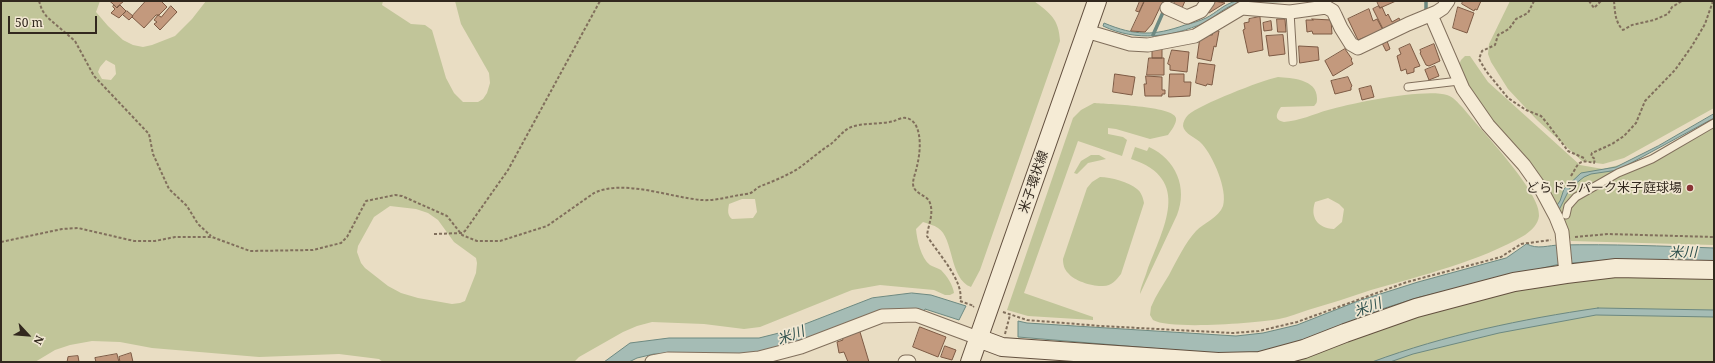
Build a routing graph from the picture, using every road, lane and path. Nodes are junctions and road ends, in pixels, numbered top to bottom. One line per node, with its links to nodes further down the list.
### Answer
1 (39, 1): 25 (path)
2 (600, 1): 23 (path)
3 (1097, 1): 15 (street, 米子環状線)
4 (1208, 1): 12 (street)
5 (1448, 1): 14 (street)
6 (1534, 1): 20 (path)
7 (1590, 1): 8 (path)
8 (1601, 1)
9 (1614, 1): 10 (path)
10 (1682, 1)
11 (1713, 1): 20 (path)
12 (1167, 8)
13 (1290, 12): 14 (street); 15 (street); 16 (lane)
14 (1431, 15): 17 (street)
15 (1086, 31): 35 (street, 米子環状線)
16 (1293, 62)
17 (1459, 81): 18 (lane); 27 (street)
18 (1408, 87)
19 (1714, 123): 22 (lane)
20 (1585, 160): 21 (path)
21 (1571, 176)
22 (1566, 215)
23 (460, 233): 24 (path); 25 (path); 31 (path)
24 (434, 234)
25 (212, 237): 28 (path)
26 (1714, 237): 27 (path)
27 (1564, 241): 30 (street); 33 (path)
28 (1, 242)
29 (1714, 270): 30 (street)
30 (1566, 271): 35 (street)
31 (972, 310)
32 (1001, 312): 33 (path)
33 (1010, 315): 34 (path)
34 (1005, 335)
35 (978, 338): 36 (street); 39 (street, 米子環状線)
36 (652, 362)
37 (905, 362): 38 (street)
38 (910, 362)
39 (970, 362)

